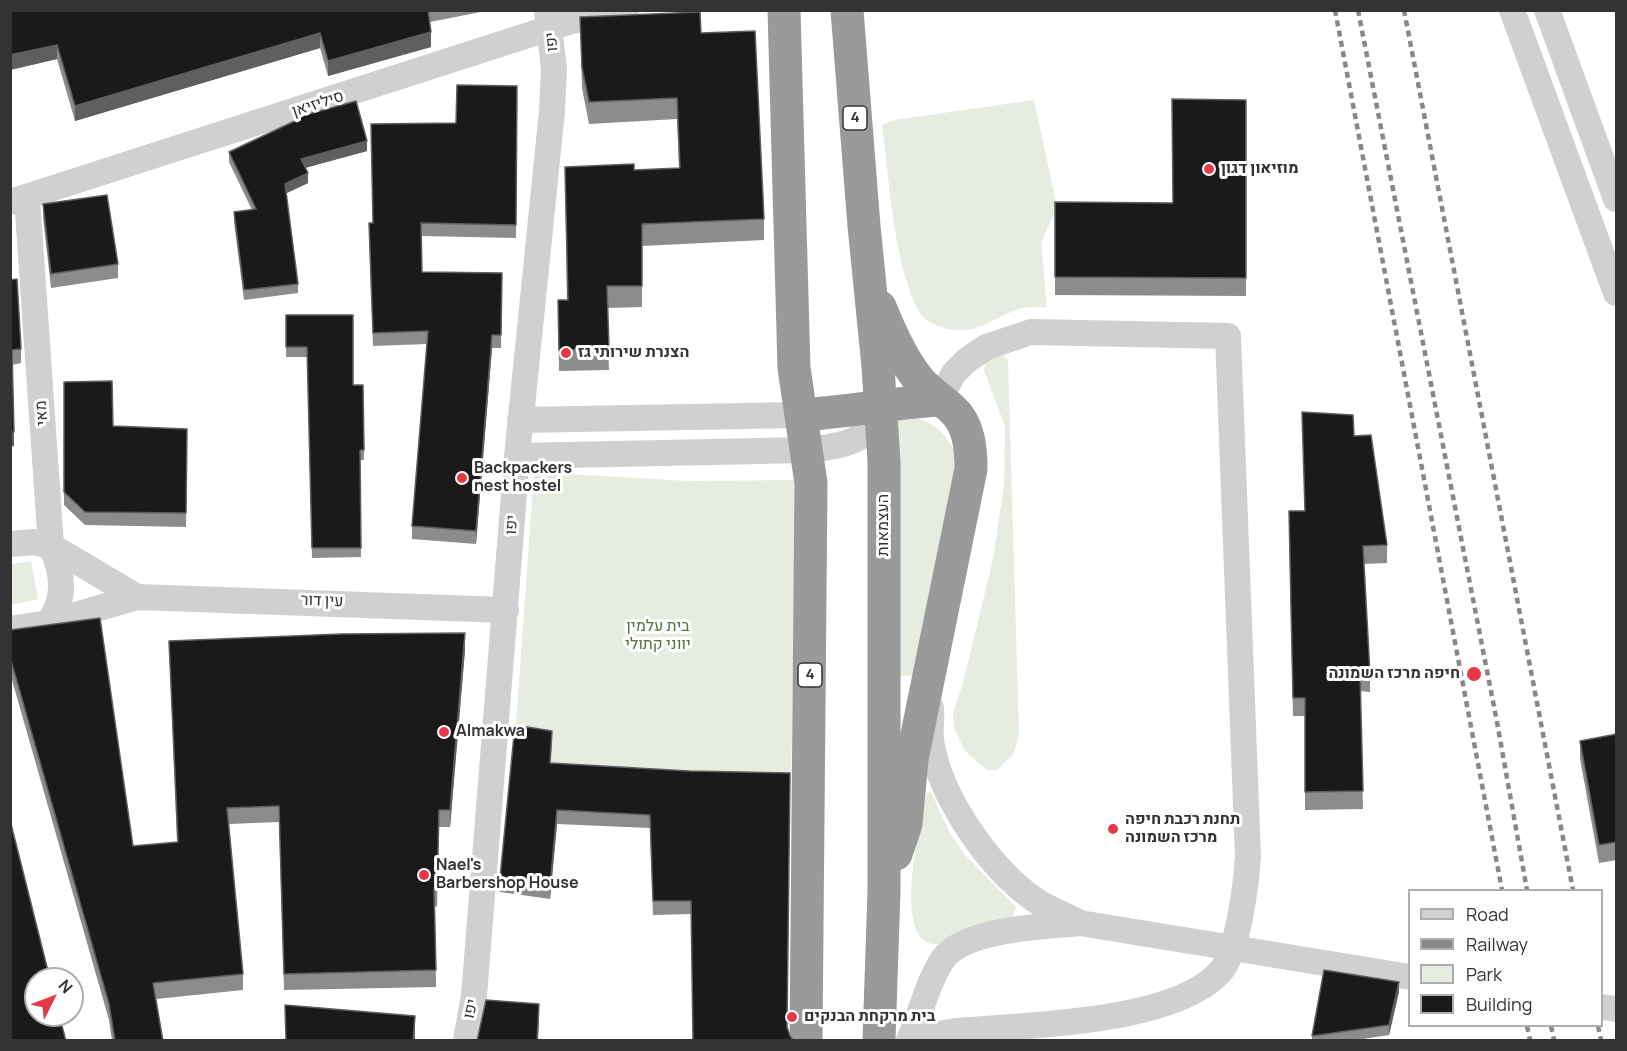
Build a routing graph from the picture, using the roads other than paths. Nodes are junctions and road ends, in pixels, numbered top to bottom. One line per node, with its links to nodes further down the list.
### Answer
1 (627, 10): 6 (street, סיליזיאן)
2 (847, 10): 9 (highway, העצמאות / 4)
3 (1512, 10): 10 (street)
4 (1547, 10): 7 (street)
5 (778, 16): 13 (highway, 4)
6 (549, 19): 8 (street, סיליזיאן); 14 (street, יפו)
7 (1617, 199)
8 (19, 200): 18 (street, מאי)
9 (864, 226): 11 (highway); 12 (highway, העצמאות / 4)
10 (1617, 293)
11 (939, 400): 12 (highway); 23 (highway); 31 (street)
12 (882, 407): 13 (highway); 15 (street); 24 (highway, העצמאות / 4)
13 (801, 414): 14 (street); 15 (highway, 4)
14 (520, 420): 16 (street, יפו)
15 (808, 450): 16 (street); 28 (highway, 4)
16 (517, 456): 20 (street, יפו)
17 (10, 544): 18 (street, עין דור)
18 (51, 546): 19 (street, עין דור); 21 (street, מאי)
19 (137, 597): 20 (street, עין דור); 21 (street, עין דור)
20 (506, 610): 27 (street, יפו)
21 (48, 623): 22 (street, עין דור)
22 (10, 629)
23 (928, 684): 24 (highway); 25 (street)
24 (884, 891): 29 (highway, העצמאות / 4)
25 (1080, 923): 26 (street, bridge); 30 (street)
26 (1408, 977)
27 (466, 1041)
28 (806, 1041)
29 (879, 1041)
30 (909, 1041)
31 (925, 1041)

